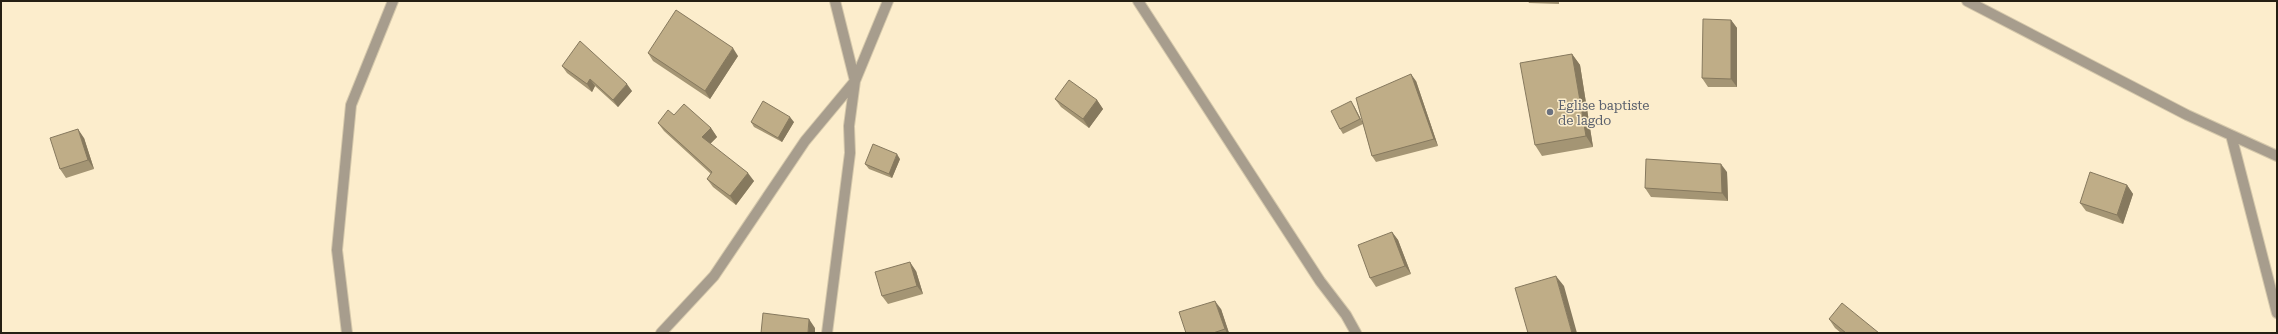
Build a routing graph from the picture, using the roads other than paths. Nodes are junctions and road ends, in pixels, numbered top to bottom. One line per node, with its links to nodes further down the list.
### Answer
1 (393, 1): 10 (street)
2 (835, 1): 6 (street)
3 (888, 1): 6 (street)
4 (1138, 1): 13 (street)
5 (1967, 1): 7 (street)
6 (855, 81): 11 (street); 12 (street)
7 (2231, 135): 8 (street); 9 (street)
8 (2277, 156)
9 (2277, 313)
10 (347, 333)
11 (661, 333)
12 (827, 333)
13 (1356, 333)

